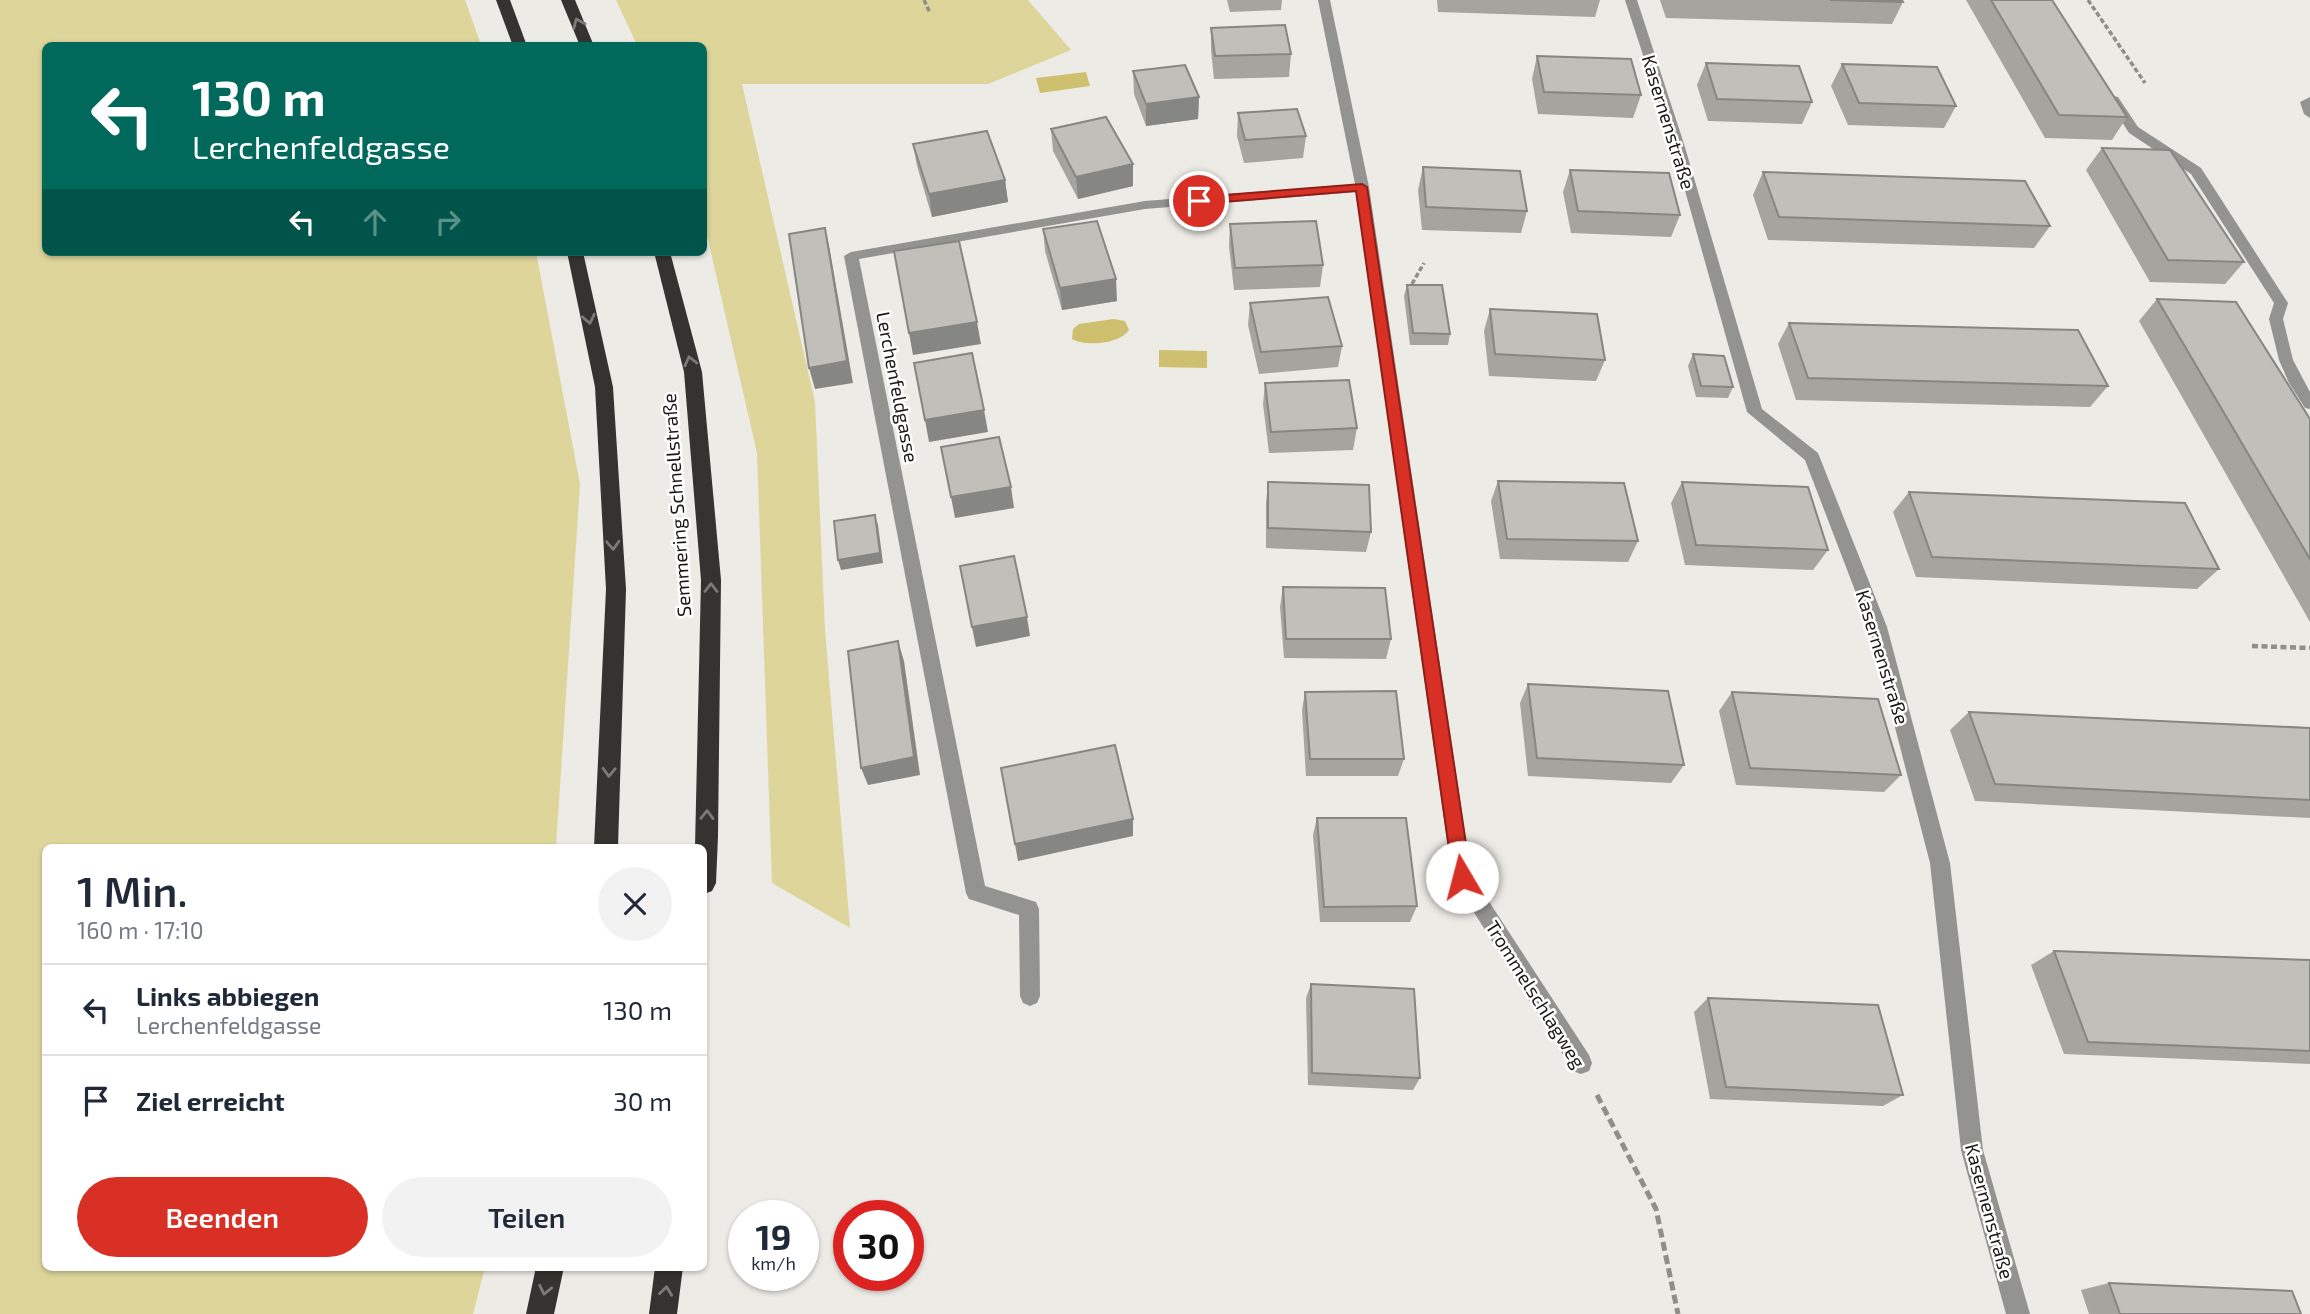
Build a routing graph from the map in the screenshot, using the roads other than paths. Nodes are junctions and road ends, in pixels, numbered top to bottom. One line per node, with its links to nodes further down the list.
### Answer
1 (503, 0): 5 (highway)
2 (568, 0): 6 (highway, one-way to 2)
3 (1324, 0): 10 (street, Trommelschlagweg)
4 (1631, 0): 22 (street, Kasernenstraße)
5 (519, 42)
6 (585, 42)
7 (2105, 86): 13 (street)
8 (2310, 101): 9 (street)
9 (2310, 114)
10 (1362, 187): 16 (street, Lerchenfeldgasse); 17 (street, Trommelschlagweg)
11 (576, 256): 14 (highway, one-way to 14)
12 (663, 256): 15 (highway, Semmering Schnellstraße, one-way to 12)
13 (2310, 404)
14 (606, 844)
15 (706, 844)
16 (1030, 996)
17 (1580, 1063)
18 (550, 1271): 20 (highway, one-way to 20)
19 (668, 1271): 21 (highway, one-way to 19)
20 (540, 1314)
21 (663, 1314)
22 (2018, 1314)

